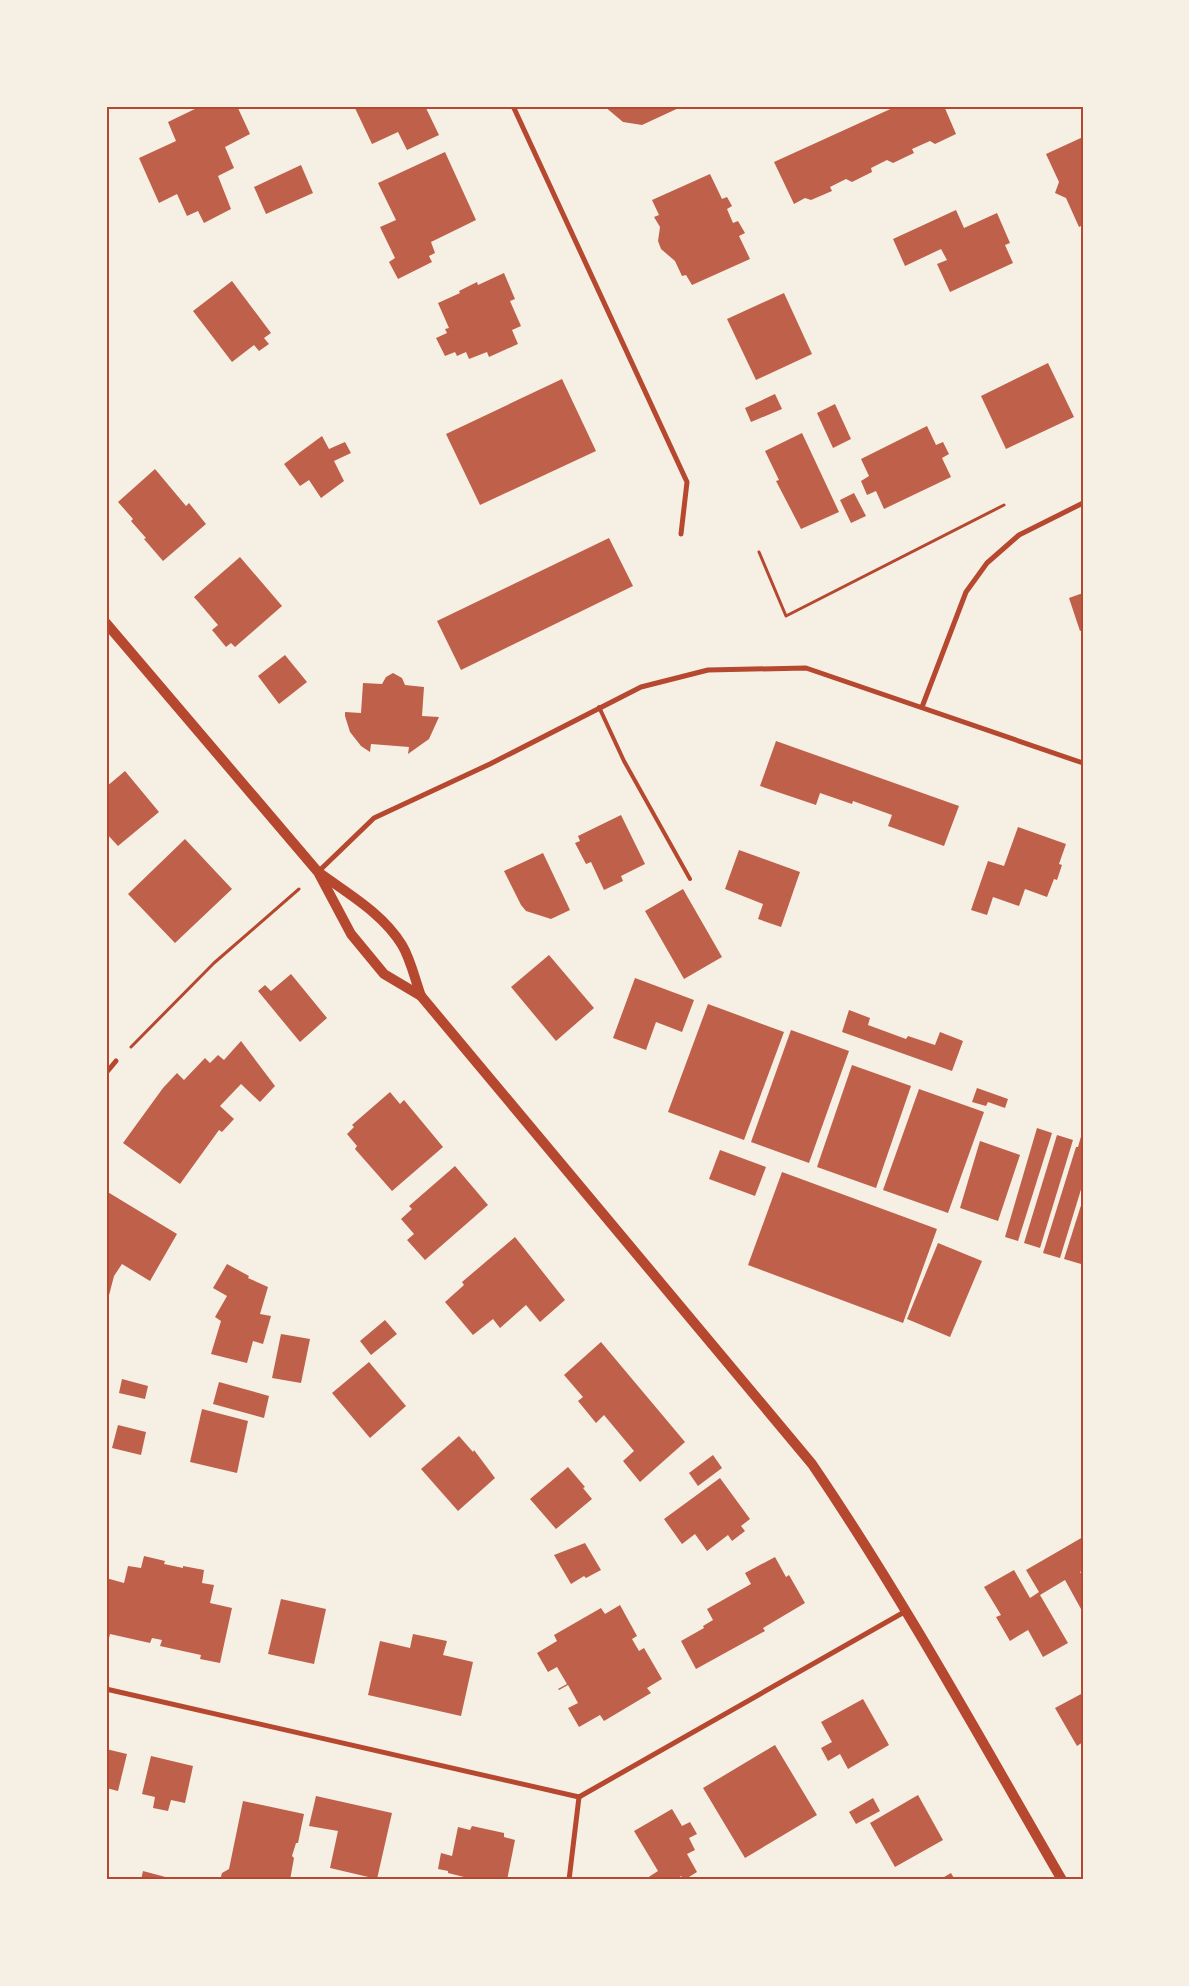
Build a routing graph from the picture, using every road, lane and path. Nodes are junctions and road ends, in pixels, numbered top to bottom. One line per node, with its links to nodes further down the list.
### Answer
1 (513, 106): 4 (street)
2 (1083, 503): 8 (street)
3 (1004, 504): 5 (path)
4 (681, 534)
5 (759, 552)
6 (106, 623): 10 (main road)
7 (598, 707): 8 (street); 10 (street); 11 (lane)
8 (922, 707): 9 (street)
9 (1083, 763)
10 (318, 872): 12 (main road); 12 (main road); 13 (path)
11 (690, 878)
12 (421, 996): 15 (main road)
13 (116, 1061): 14 (street)
14 (106, 1073)
15 (906, 1611): 17 (street); 19 (main road)
16 (106, 1689): 17 (street)
17 (579, 1797): 18 (street)
18 (569, 1880)
19 (1062, 1880)

